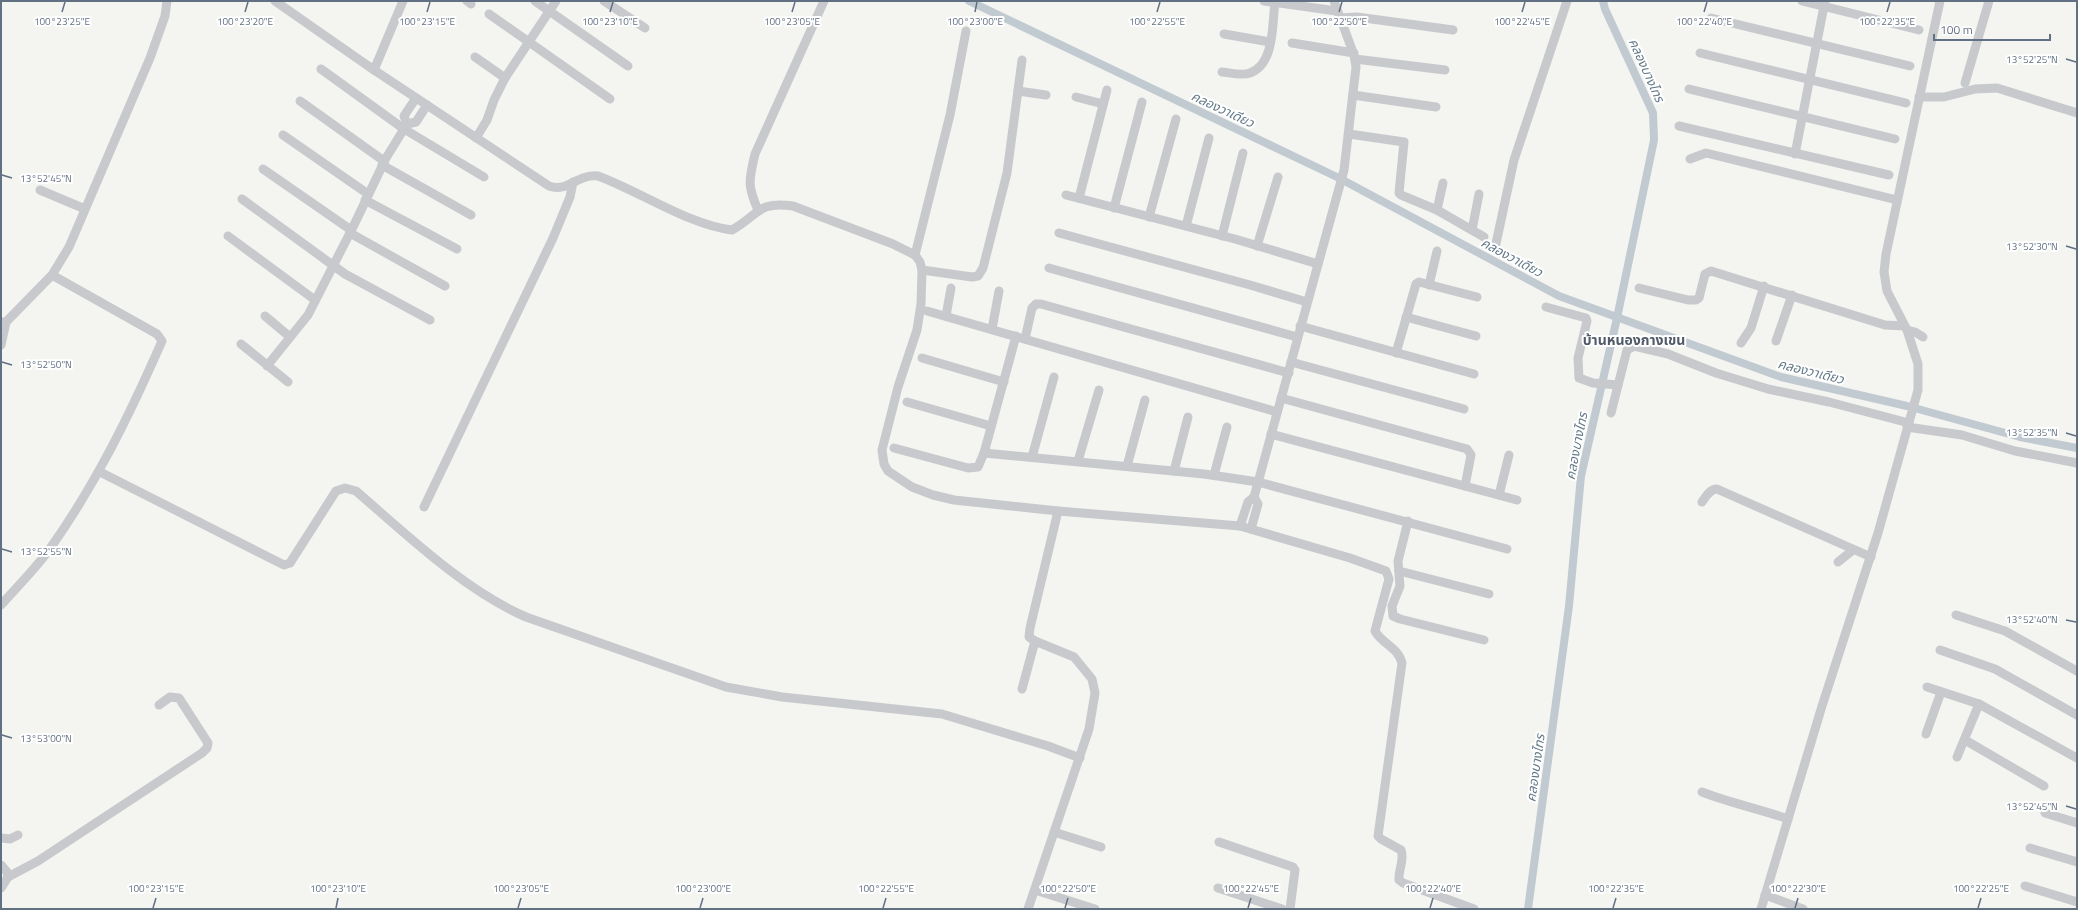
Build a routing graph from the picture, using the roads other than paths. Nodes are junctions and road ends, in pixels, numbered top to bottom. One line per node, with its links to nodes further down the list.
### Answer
1 (167, 1): 85 (street)
2 (274, 1): 36 (street)
3 (403, 1): 36 (street)
4 (535, 1): 16 (street)
5 (556, 1): 16 (street)
6 (604, 1): 20 (street)
7 (824, 1): 86 (street)
8 (1264, 1): 14 (street)
9 (1334, 1): 18 (street)
10 (1567, 1): 98 (street)
11 (1802, 1): 15 (street)
12 (1940, 1): 48 (street)
13 (1989, 1): 41 (street)
14 (1275, 2): 18 (street); 25 (street)
15 (1825, 4): 22 (street); 28 (street)
16 (549, 11): 26 (street); 33 (street)
17 (489, 14): 26 (street)
18 (1339, 14): 21 (street); 30 (street)
19 (1711, 18): 28 (street)
20 (645, 28)
21 (1453, 30)
22 (1919, 30)
23 (966, 31): 101 (street)
24 (1224, 34): 25 (street)
25 (1270, 42): 38 (street)
26 (528, 43): 39 (street); 50 (street)
27 (1292, 43): 30 (street)
28 (1817, 44): 34 (street); 40 (street)
29 (1700, 52): 40 (street)
30 (1354, 56): 37 (street); 46 (street)
31 (475, 57): 39 (street)
32 (1022, 60): 44 (street)
33 (628, 66)
34 (1910, 66)
35 (321, 69): 61 (street)
36 (374, 70): 49 (street)
37 (1445, 70)
38 (1222, 72)
39 (505, 78): 64 (street)
40 (1810, 80): 53 (street); 58 (street)
41 (1965, 83)
42 (1689, 89): 58 (street)
43 (1107, 90): 54 (street)
44 (1018, 91): 45 (street); 105 (street)
45 (1046, 95)
46 (1353, 95): 56 (street); 62 (street)
47 (1076, 97): 54 (street)
48 (1919, 97): 57 (street); 83 (street)
49 (416, 98): 55 (street); 61 (street)
50 (610, 99)
51 (300, 101): 70 (street)
52 (1142, 102): 84 (street)
53 (1906, 103)
54 (1103, 104): 81 (street)
55 (427, 106): 61 (street); 64 (street)
56 (1436, 107)
57 (2077, 112)
58 (1803, 116): 66 (street); 68 (street)
59 (1176, 119): 89 (street)
60 (1679, 126): 68 (street)
61 (405, 127): 70 (street); 73 (street)
62 (1349, 134): 87 (street); 102 (street)
63 (283, 135): 80 (street)
64 (476, 138): 75 (street)
65 (1209, 138): 90 (street)
66 (1895, 139)
67 (1243, 154): 95 (street)
68 (1795, 154): 72 (street)
69 (1690, 158): 83 (street)
70 (383, 163): 80 (street); 88 (street)
71 (263, 169): 92 (street)
72 (1889, 175)
73 (484, 177)
74 (1278, 177): 97 (street)
75 (573, 182): 86 (street); 175 (street)
76 (1443, 183): 87 (street)
77 (40, 190): 85 (street)
78 (1479, 194): 91 (street)
79 (1066, 195): 81 (street)
80 (367, 197): 92 (street); 99 (street)
81 (1078, 198): 84 (street)
82 (242, 199): 103 (street)
83 (1897, 200): 125 (street)
84 (1114, 208): 89 (street)
85 (85, 210): 106 (street)
86 (758, 210): 101 (street)
87 (1438, 210): 91 (street)
88 (471, 215)
89 (1149, 217): 90 (street)
90 (1186, 226): 95 (street)
91 (1472, 230): 96 (street)
92 (351, 232): 103 (street); 108 (street)
93 (1059, 233): 116 (street)
94 (228, 236): 115 (street)
95 (1222, 236): 97 (street)
96 (1484, 237)
97 (1257, 246): 102 (street)
98 (1495, 248)
99 (457, 249)
100 (1437, 251): 107 (street)
101 (915, 255): 105 (street)
102 (1318, 264): 116 (street)
103 (333, 266): 115 (street); 122 (street)
104 (1049, 268): 130 (street)
105 (922, 270): 176 (street)
106 (52, 275): 123 (street); 167 (street)
107 (1429, 285): 114 (street); 121 (street)
108 (445, 286)
109 (1764, 286): 111 (street); 113 (street); 134 (street)
110 (951, 288): 120 (street)
111 (1639, 288)
112 (999, 291): 126 (street)
113 (1792, 295): 125 (street); 133 (street)
114 (1477, 297)
115 (315, 300): 129 (street)
116 (1307, 302): 124 (street)
117 (1546, 307): 146 (street)
118 (927, 311): 120 (street)
119 (265, 316): 129 (street)
120 (946, 316): 126 (street)
121 (1406, 317): 128 (street); 137 (street)
122 (430, 320)
123 (3, 322): 136 (street)
124 (1300, 326): 130 (street); 137 (street)
125 (1906, 328): 131 (street); 155 (street)
126 (992, 329): 127 (street)
127 (1016, 336): 132 (street); 145 (street)
128 (1476, 336)
129 (290, 337): 140 (street)
130 (1297, 337): 139 (street)
131 (1923, 337)
132 (1026, 339): 141 (street); 152 (street)
133 (1776, 341)
134 (1742, 343)
135 (241, 344): 140 (street)
136 (1, 346)
137 (1396, 353): 142 (street)
138 (922, 358): 145 (street)
139 (1291, 362): 141 (street); 151 (street)
140 (268, 366): 144 (street)
141 (1288, 373): 148 (street)
142 (1474, 374)
143 (1054, 377): 162 (street)
144 (288, 382)
145 (1004, 382): 156 (street)
146 (1614, 385): 153 (street); 155 (street)
147 (1099, 390): 163 (street)
148 (1281, 398): 152 (street); 170 (street)
149 (1145, 400): 165 (street)
150 (907, 402): 156 (street)
151 (1464, 409)
152 (1277, 412): 158 (street)
153 (1611, 413)
154 (1188, 418): 166 (street)
155 (1909, 422): 164 (street); 182 (street)
156 (991, 426): 160 (street)
157 (1228, 427): 168 (street)
158 (1271, 434): 169 (street); 170 (street)
159 (894, 448): 160 (street)
160 (984, 453): 162 (street)
161 (1509, 455): 171 (street)
162 (1032, 457): 163 (street)
163 (1078, 461): 165 (street)
164 (2077, 463)
165 (1127, 466): 166 (street)
166 (1174, 471): 168 (street)
167 (100, 472): 186 (street); 202 (street)
168 (1214, 475): 169 (street)
169 (1258, 482): 172 (street); 177 (street)
170 (1465, 486): 171 (street)
171 (1499, 496): 173 (street)
172 (1254, 498): 178 (street); 179 (street)
173 (1517, 500)
174 (1702, 502): 181 (street)
175 (424, 507)
176 (1058, 511): 178 (street); 189 (street)
177 (1408, 521): 180 (street); 184 (street)
178 (1240, 526): 179 (street)
179 (1251, 529): 227 (street)
180 (1507, 549)
181 (1853, 550): 182 (street); 183 (street)
182 (1871, 557): 206 (street)
183 (1838, 562)
184 (1399, 571): 185 (street); 188 (street)
185 (1489, 594)
186 (1, 605)
187 (1956, 615): 191 (street)
188 (1484, 640)
189 (1035, 642): 193 (street); 202 (street)
190 (1940, 650): 197 (street)
191 (2077, 671)
192 (1927, 687): 194 (street)
193 (1022, 689)
194 (1941, 692): 195 (street); 198 (street)
195 (1979, 704): 199 (street); 201 (street)
196 (159, 705): 216 (street)
197 (2077, 714)
198 (1926, 734)
199 (1965, 740): 200 (street); 203 (street)
200 (1957, 757)
201 (2077, 757)
202 (1080, 758): 208 (street)
203 (2044, 786)
204 (1702, 792): 206 (street)
205 (2045, 813): 207 (street)
206 (1788, 819): 221 (street)
207 (2077, 823)
208 (1054, 832): 212 (street); 220 (street)
209 (18, 835): 210 (street)
210 (1, 838)
211 (1219, 842): 226 (street)
212 (1101, 847)
213 (2030, 848): 214 (street)
214 (2077, 862)
215 (1, 865): 216 (street)
216 (8, 878): 218 (street)
217 (2025, 886): 222 (street)
218 (1, 888)
219 (1218, 888): 225 (street)
220 (1035, 890): 223 (street); 224 (street)
221 (1765, 895): 228 (street); 229 (street)
222 (2077, 902)
223 (1028, 909)
224 (1095, 909)
225 (1282, 909)
226 (1290, 909)
227 (1474, 909)
228 (1761, 909)
229 (1802, 909)

